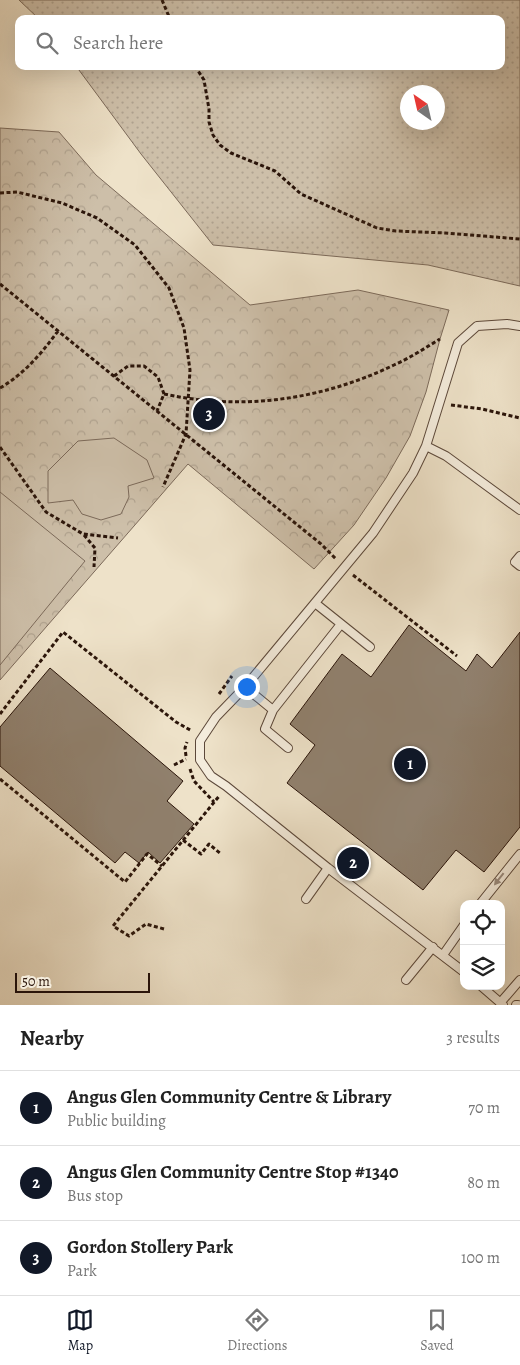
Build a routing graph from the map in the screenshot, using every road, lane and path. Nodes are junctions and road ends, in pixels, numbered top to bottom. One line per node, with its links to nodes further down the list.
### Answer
1 (162, 0): 2 (path)
2 (168, 15)
3 (198, 70): 5 (path)
4 (0, 193): 13 (path)
5 (520, 239)
6 (0, 284): 8 (path)
7 (520, 326): 14 (lane)
8 (58, 331): 10 (path); 11 (path)
9 (440, 339): 13 (path)
10 (114, 376): 12 (path); 15 (path)
11 (0, 388)
12 (164, 394): 13 (path); 15 (path)
13 (188, 399): 17 (path)
14 (441, 403): 16 (path); 18 (lane)
15 (157, 411): 17 (path)
16 (520, 418)
17 (186, 434): 20 (path); 27 (path)
18 (426, 446): 21 (lane); 27 (lane)
19 (0, 447): 22 (path)
20 (163, 487)
21 (520, 510)
22 (84, 534): 23 (path); 25 (path)
23 (118, 538)
24 (520, 556): 26 (lane)
25 (94, 566)
26 (520, 566)
27 (344, 568): 28 (lane); 31 (path)
28 (315, 603): 29 (lane); 32 (lane)
29 (341, 624): 30 (lane); 33 (lane)
30 (370, 646)
31 (457, 656)
32 (245, 687): 33 (lane); 35 (lane)
33 (274, 710): 36 (lane)
34 (0, 714): 35 (path)
35 (200, 741): 40 (lane)
36 (288, 748)
37 (186, 759): 38 (path)
38 (174, 765)
39 (0, 779): 44 (path)
40 (226, 786): 41 (path); 45 (lane)
41 (183, 840): 42 (path); 44 (path)
42 (221, 854)
43 (520, 854): 47 (lane, one-way to 47)
44 (162, 866): 48 (path)
45 (328, 868): 46 (lane); 50 (lane)
46 (306, 899)
47 (483, 900)
48 (164, 929)
49 (460, 931): 51 (lane)
50 (433, 947): 51 (lane); 53 (lane)
51 (443, 955): 52 (lane)
52 (460, 969)
53 (406, 980)
54 (520, 980): 56 (lane)
55 (485, 990): 56 (lane)
56 (501, 1004)

